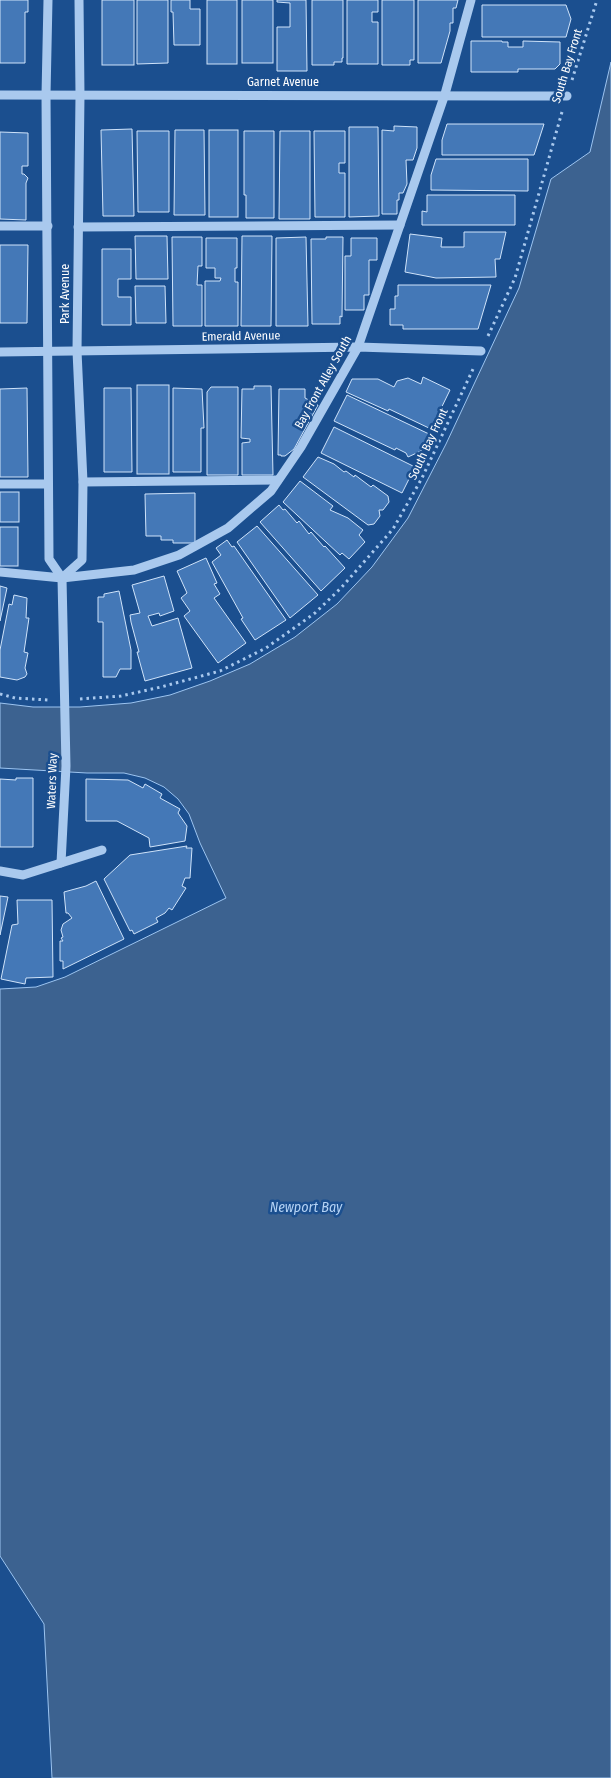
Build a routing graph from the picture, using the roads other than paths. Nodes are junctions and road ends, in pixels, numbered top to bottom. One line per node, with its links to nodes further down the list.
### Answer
1 (48, 0): 6 (street, Park Avenue)
2 (79, 0): 7 (street, Park Avenue)
3 (471, 0): 4 (street, Bay Front Alley South)
4 (445, 94): 7 (street, Garnet Avenue); 8 (street, Garnet Avenue); 9 (street, Bay Front Alley South)
5 (0, 95): 6 (street, Garnet Avenue)
6 (46, 95): 7 (street, Garnet Avenue); 11 (street, Park Avenue)
7 (80, 96): 12 (street, Park Avenue)
8 (567, 96)
9 (400, 225): 12 (street); 13 (street, Bay Front Alley South)
10 (0, 226): 11 (street)
11 (48, 226): 14 (street, Park Avenue)
12 (78, 227): 15 (street, Park Avenue)
13 (358, 347): 15 (street, Emerald Avenue); 16 (street, Emerald Avenue); 18 (street, Bay Front Alley South)
14 (49, 351): 15 (street, Emerald Avenue); 17 (street, Emerald Avenue); 21 (street, Park Avenue)
15 (77, 351): 19 (street, Park Avenue)
16 (481, 351)
17 (0, 352)
18 (278, 480): 19 (street); 23 (street, Bay Front Alley South)
19 (83, 482): 23 (street, Park Avenue)
20 (0, 484): 21 (street)
21 (47, 484): 23 (street, Park Avenue)
22 (0, 572): 23 (street, Bay Front Alley South)
23 (62, 578): 25 (street, Waters Way)
24 (102, 850): 25 (street)
25 (61, 862): 26 (street)
26 (0, 871)

